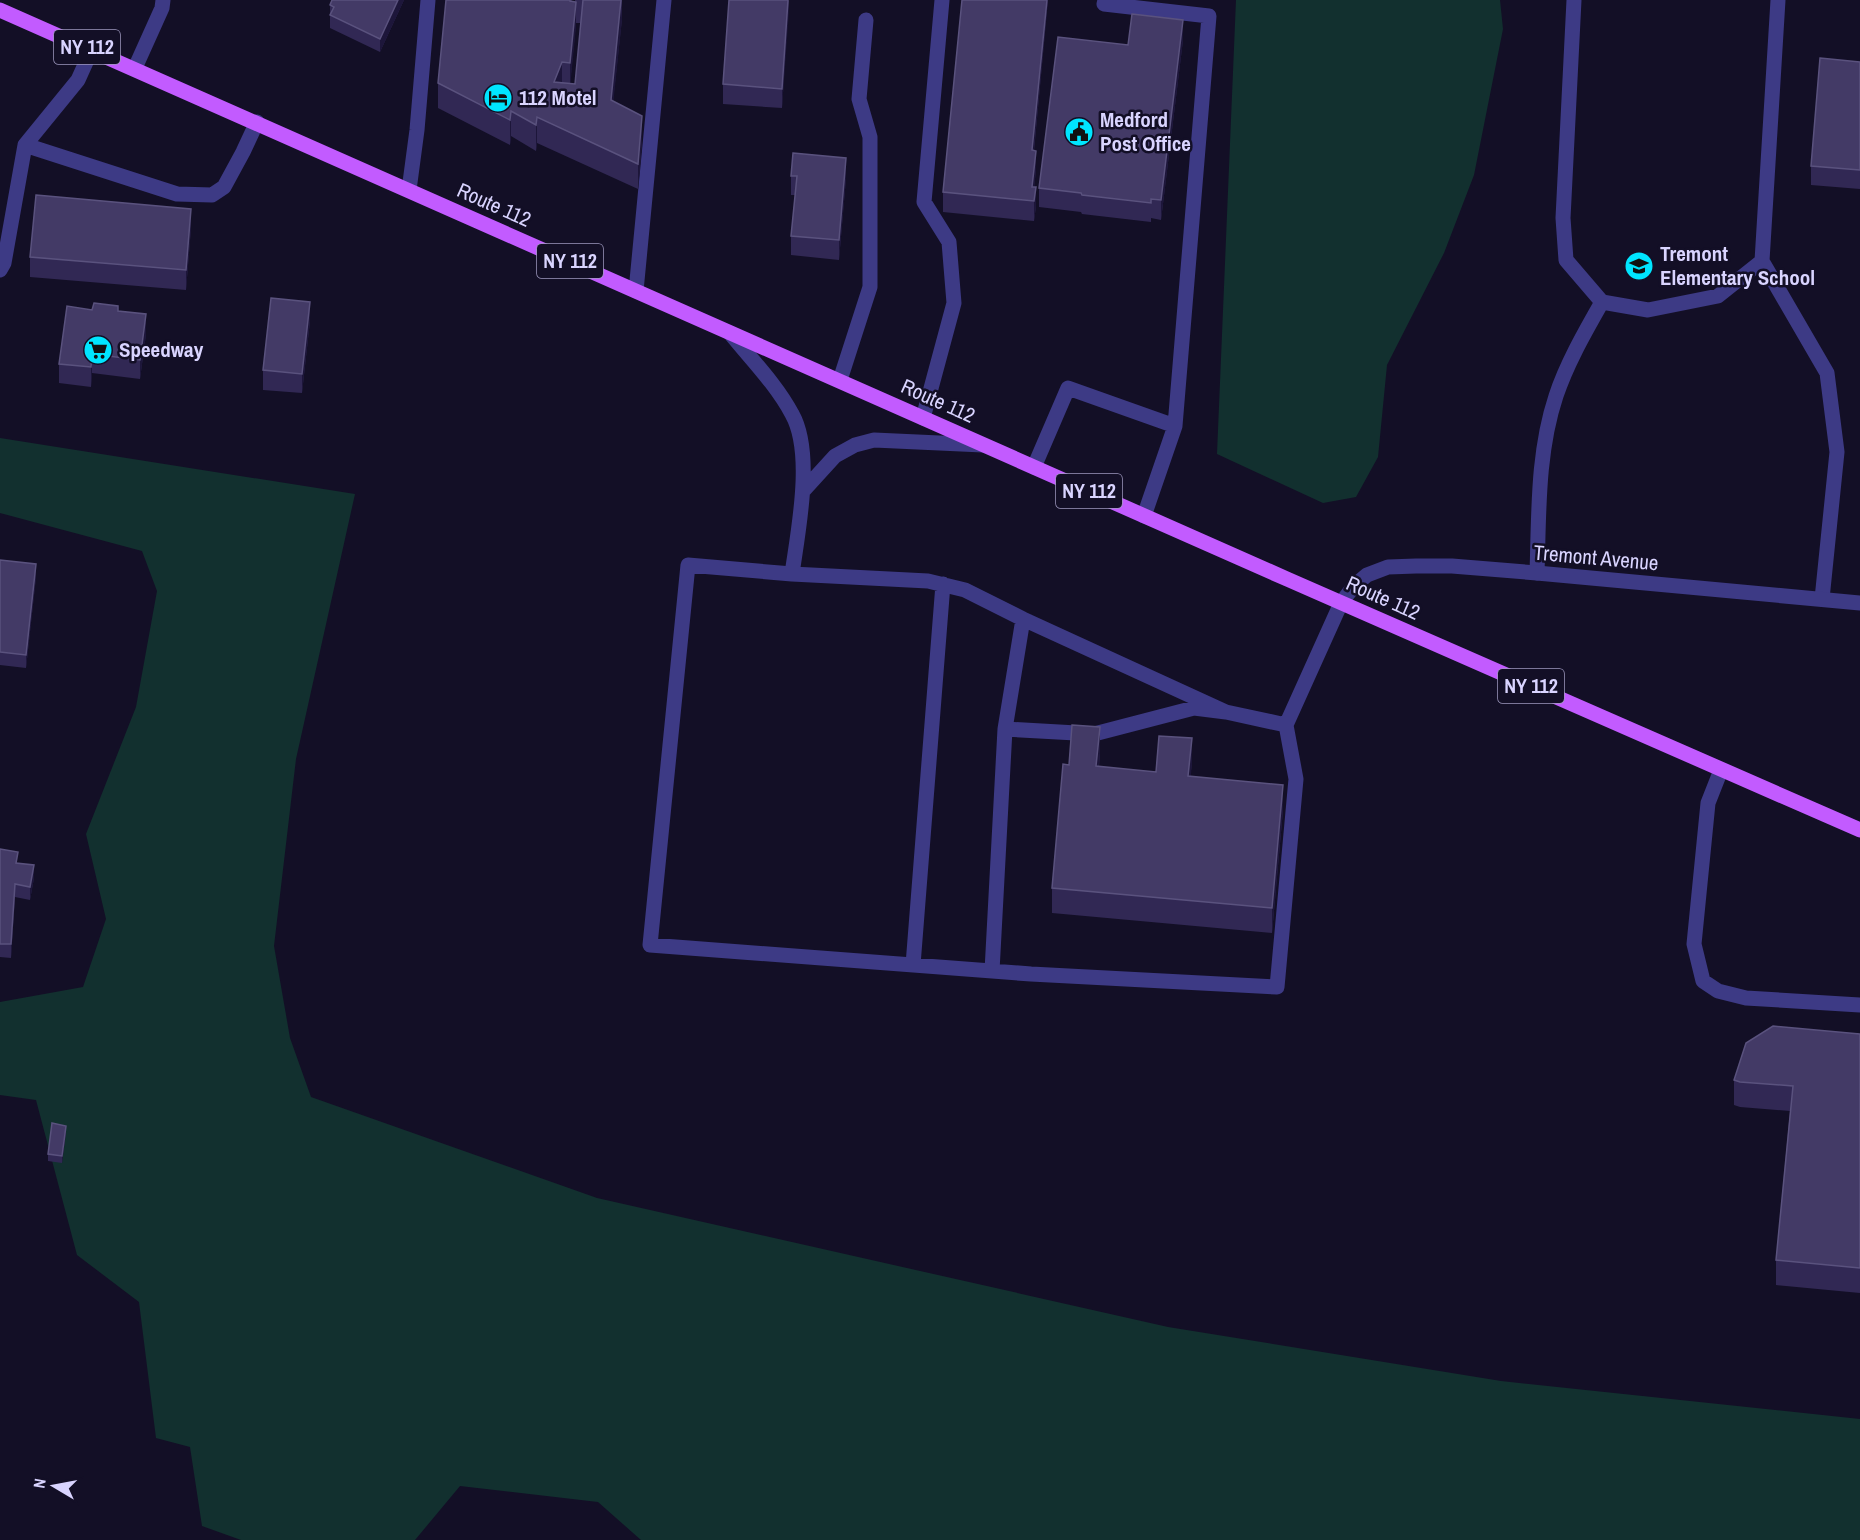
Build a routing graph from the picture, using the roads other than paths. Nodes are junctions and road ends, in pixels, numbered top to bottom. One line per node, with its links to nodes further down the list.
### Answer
1 (163, 0): 11 (street)
2 (428, 0): 14 (street)
3 (664, 0): 17 (street)
4 (942, 0): 21 (street)
5 (1105, 0): 22 (street)
6 (1574, 0): 18 (street)
7 (1778, 0): 15 (street)
8 (0, 10): 10 (main road, Route 112 / NY 112)
9 (866, 20): 20 (street)
10 (92, 49): 11 (main road, Route 112 / NY 112); 13 (street)
11 (135, 68): 12 (main road, Route 112 / NY 112)
12 (257, 122): 13 (street); 14 (main road, Route 112 / NY 112)
13 (25, 145): 16 (street)
14 (409, 190): 17 (main road, Route 112 / NY 112)
15 (1762, 261): 18 (street); 30 (street)
16 (0, 270)
17 (636, 291): 19 (main road, Route 112 / NY 112)
18 (1602, 302): 27 (street)
19 (730, 333): 20 (main road, Route 112 / NY 112); 25 (street)
20 (840, 380): 21 (main road, Route 112 / NY 112)
21 (923, 418): 23 (main road, Route 112 / NY 112)
22 (1175, 426): 24 (street); 26 (street)
23 (986, 446): 24 (main road, Route 112 / NY 112); 25 (street)
24 (1034, 467): 26 (main road, Route 112 / NY 112)
25 (804, 490): 28 (street)
26 (1144, 516): 31 (main road, Route 112 / NY 112)
27 (1537, 573): 30 (street, Tremont Avenue); 31 (street, Tremont Avenue)
28 (792, 574): 29 (street); 39 (street)
29 (943, 584): 33 (street); 39 (street)
30 (1822, 599): 32 (street, Tremont Avenue)
31 (1341, 603): 35 (street, Tremont Avenue); 37 (main road, Route 112 / NY 112)
32 (1860, 603)
33 (1023, 619): 34 (street); 36 (street)
34 (1226, 712): 35 (street); 36 (street)
35 (1286, 725): 40 (street)
36 (1005, 729): 40 (street)
37 (1721, 770): 38 (main road, Route 112 / NY 112); 41 (street)
38 (1860, 830)
39 (913, 965): 40 (street)
40 (992, 971)
41 (1860, 1005)

